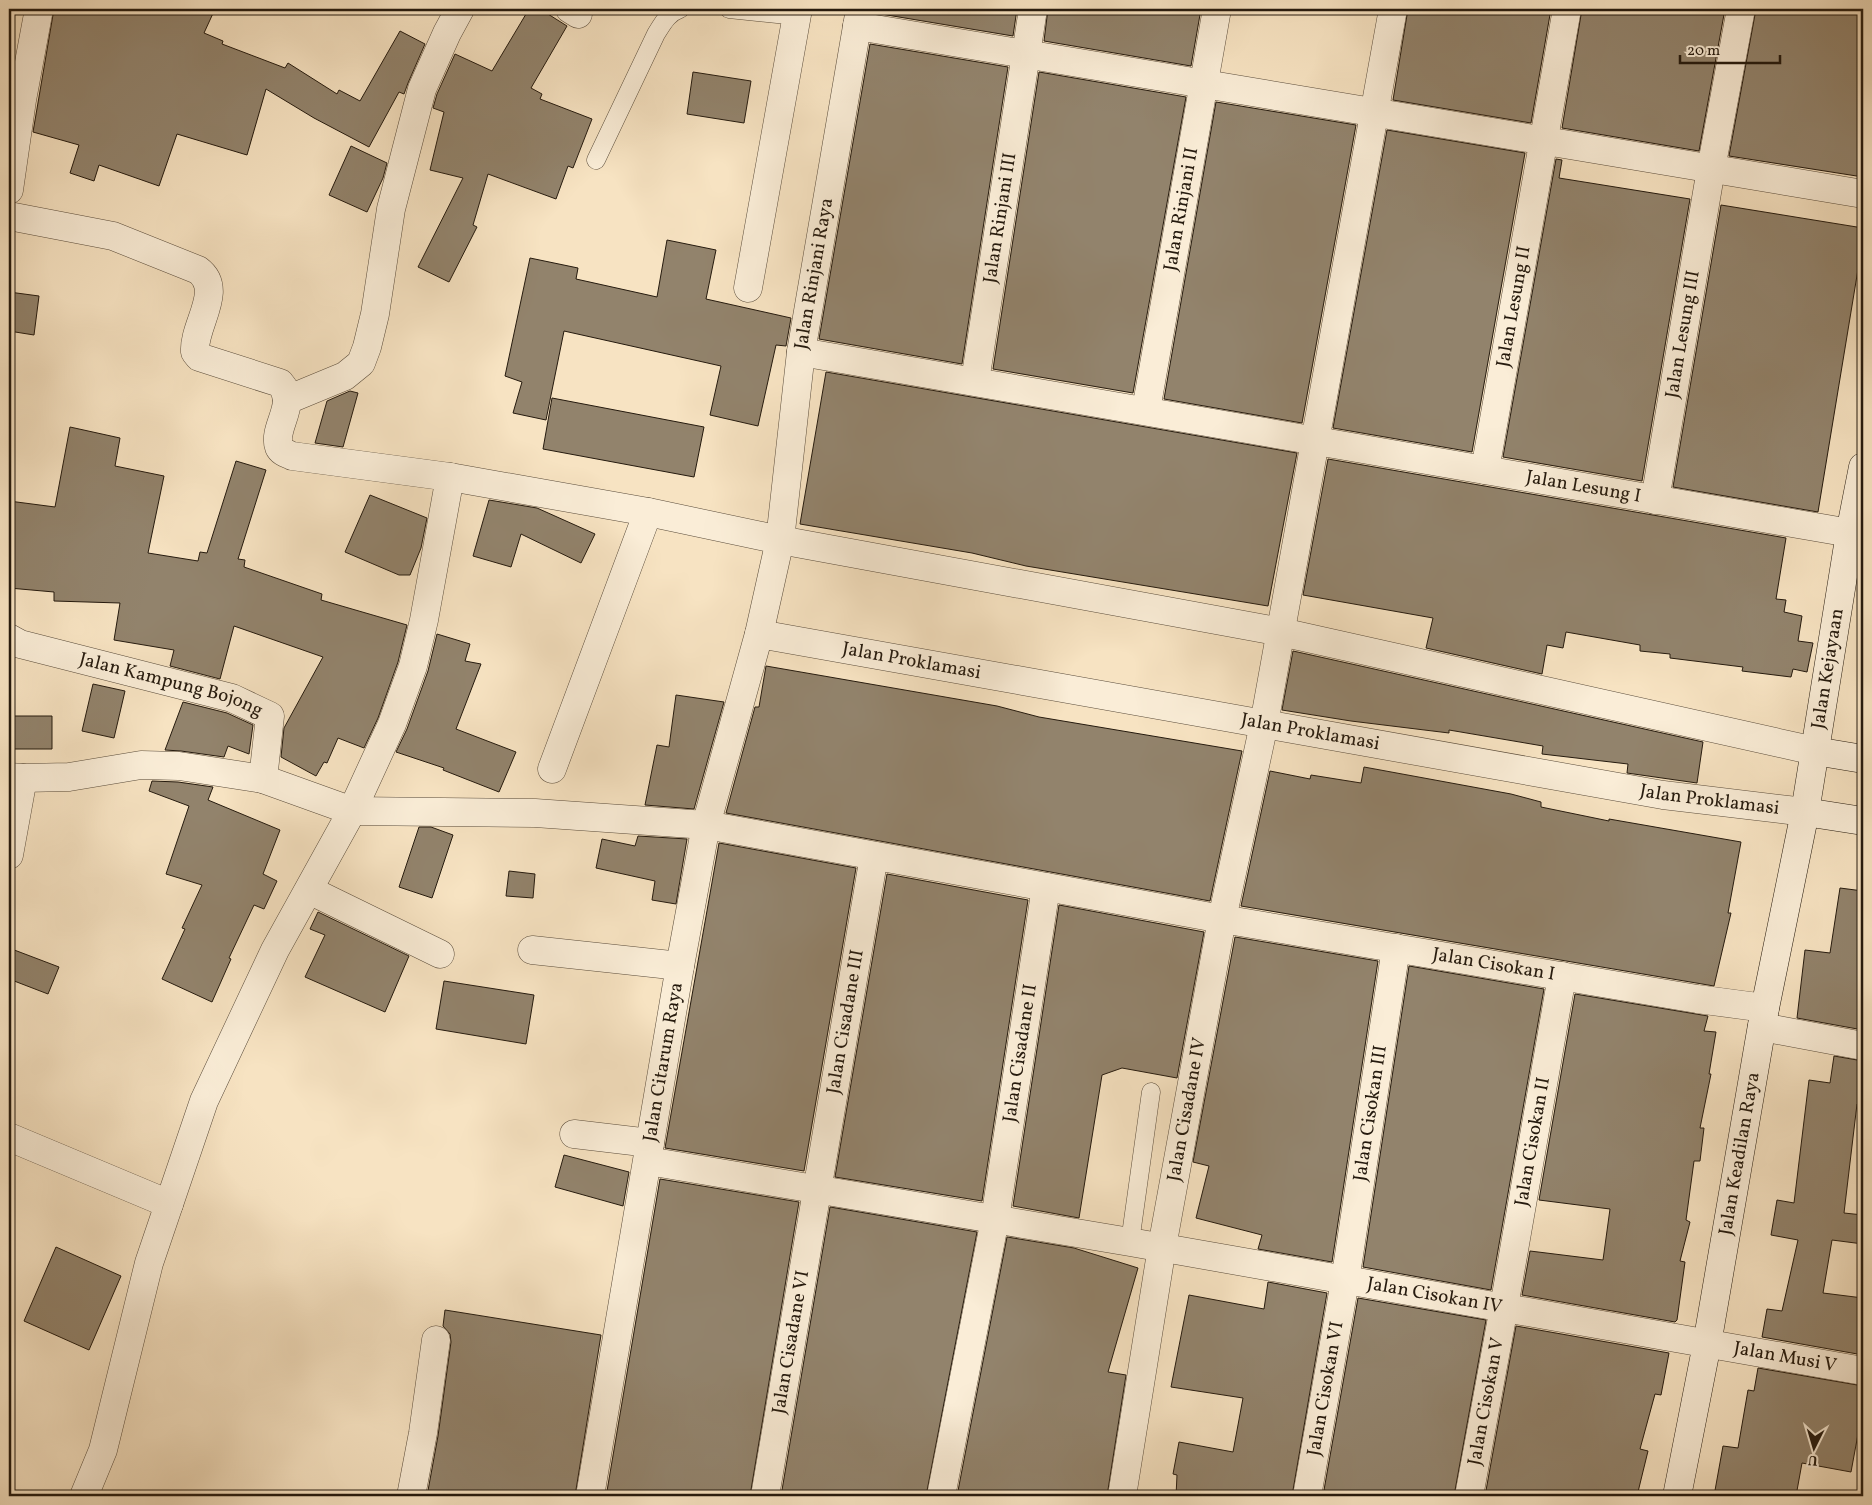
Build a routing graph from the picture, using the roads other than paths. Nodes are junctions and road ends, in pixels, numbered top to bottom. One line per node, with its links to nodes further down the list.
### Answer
1 (39, 9): 18 (street)
2 (460, 9): 24 (street)
3 (680, 9): 16 (lane)
4 (729, 9): 10 (lane)
5 (1033, 9): 12 (street, Jalan Rinjani III)
6 (1217, 9): 13 (street, Jalan Rinjani II)
7 (1393, 9): 14 (street, Jalan Cisadane IV)
8 (1568, 9): 15 (street, Jalan Lesung II)
9 (1742, 9): 17 (street, Jalan Lesung III)
10 (798, 12): 21 (street)
11 (859, 17): 12 (street); 22 (street, Jalan Rinjani Raya)
12 (1025, 54): 13 (street); 23 (street, Jalan Rinjani III)
13 (1204, 84): 14 (street); 25 (street, Jalan Rinjani II)
14 (1376, 113): 15 (street); 26 (street, Jalan Cisadane IV)
15 (1543, 141): 17 (street); 28 (street, Jalan Lesung II)
16 (596, 160)
17 (1711, 169): 19 (street); 30 (street, Jalan Lesung III)
18 (9, 190)
19 (1863, 194)
20 (9, 216): 24 (street)
21 (748, 288)
22 (801, 352): 23 (street, Jalan Lesung I); 33 (street, Jalan Rinjani Raya)
23 (975, 381): 25 (street, Jalan Lesung I)
24 (287, 400): 29 (street)
25 (1146, 410): 26 (street, Jalan Lesung I)
26 (1316, 441): 28 (street, Jalan Lesung I); 34 (street, Jalan Cisadane IV)
27 (1863, 467): 32 (street, Jalan Kejayaan)
28 (1484, 470): 30 (street, Jalan Lesung I)
29 (450, 478): 31 (street); 43 (street)
30 (1655, 500): 32 (street, Jalan Lesung I)
31 (648, 512): 33 (street); 40 (street)
32 (1856, 520): 38 (street, Jalan Kejayaan)
33 (780, 540): 34 (street); 35 (street, Jalan Rinjani Raya)
34 (1280, 632): 37 (street, Jalan Cisadane IV); 38 (street)
35 (759, 634): 37 (street, Jalan Proklamasi); 46 (street, Jalan Citarum Raya)
36 (9, 638): 42 (street, Jalan Kampung Bojong)
37 (1264, 724): 44 (street, Jalan Proklamasi); 51 (street, Jalan Cisadane IV)
38 (1815, 751): 39 (street); 44 (street, Jalan Kejayaan)
39 (1863, 759)
40 (552, 769)
41 (16, 778): 42 (street, Jalan Cisokan I); 47 (street)
42 (263, 780): 43 (street, Jalan Cisokan I)
43 (352, 811): 46 (street, Jalan Cisokan I); 50 (street)
44 (1805, 812): 45 (street, Jalan Proklamasi); 57 (street, Jalan Keadilan Raya)
45 (1863, 821)
46 (706, 825): 48 (street, Jalan Cisokan I); 55 (street, Jalan Citarum Raya)
47 (9, 855)
48 (874, 856): 49 (street, Jalan Cisokan I); 63 (street, Jalan Cisadane III)
49 (1046, 887): 51 (street, Jalan Cisokan I); 65 (street, Jalan Cisadane II)
50 (309, 890): 54 (street); 64 (street)
51 (1222, 919): 52 (street, Jalan Cisokan I); 67 (street, Jalan Cisadane IV)
52 (1396, 948): 56 (street, Jalan Cisokan I); 68 (street, Jalan Cisokan III)
53 (532, 950): 55 (street)
54 (440, 954)
55 (680, 966): 62 (street, Jalan Citarum Raya)
56 (1562, 976): 57 (street, Jalan Cisokan I); 69 (street, Jalan Cisokan II)
57 (1764, 1018): 58 (street, Jalan Cisokan I); 71 (street, Jalan Keadilan Raya)
58 (1863, 1046)
59 (1151, 1092): 66 (lane)
60 (574, 1134): 62 (street, Jalan Cisokan IV)
61 (9, 1137): 64 (street)
62 (649, 1152): 63 (street, Jalan Cisokan IV); 75 (street, Jalan Citarum Raya)
63 (818, 1189): 65 (street, Jalan Cisokan IV); 76 (street, Jalan Cisadane VI)
64 (169, 1204): 73 (street)
65 (995, 1219): 66 (street, Jalan Cisokan IV); 77 (street, Jalan Cisadane II)
66 (1130, 1242): 67 (street, Jalan Cisokan IV)
67 (1162, 1247): 68 (street, Jalan Cisokan IV); 78 (street, Jalan Cisadane IV)
68 (1345, 1281): 69 (street, Jalan Cisokan IV); 79 (street, Jalan Cisokan VI)
69 (1504, 1307): 71 (street, Jalan Cisokan IV); 80 (street, Jalan Cisokan V)
70 (436, 1340): 74 (street)
71 (1707, 1344): 72 (street, Jalan Musi V); 81 (street, Jalan Keadilan Raya)
72 (1863, 1371)
73 (84, 1496)
74 (411, 1496)
75 (590, 1496)
76 (765, 1496)
77 (941, 1496)
78 (1122, 1496)
79 (1307, 1496)
80 (1469, 1496)
81 (1677, 1496)

